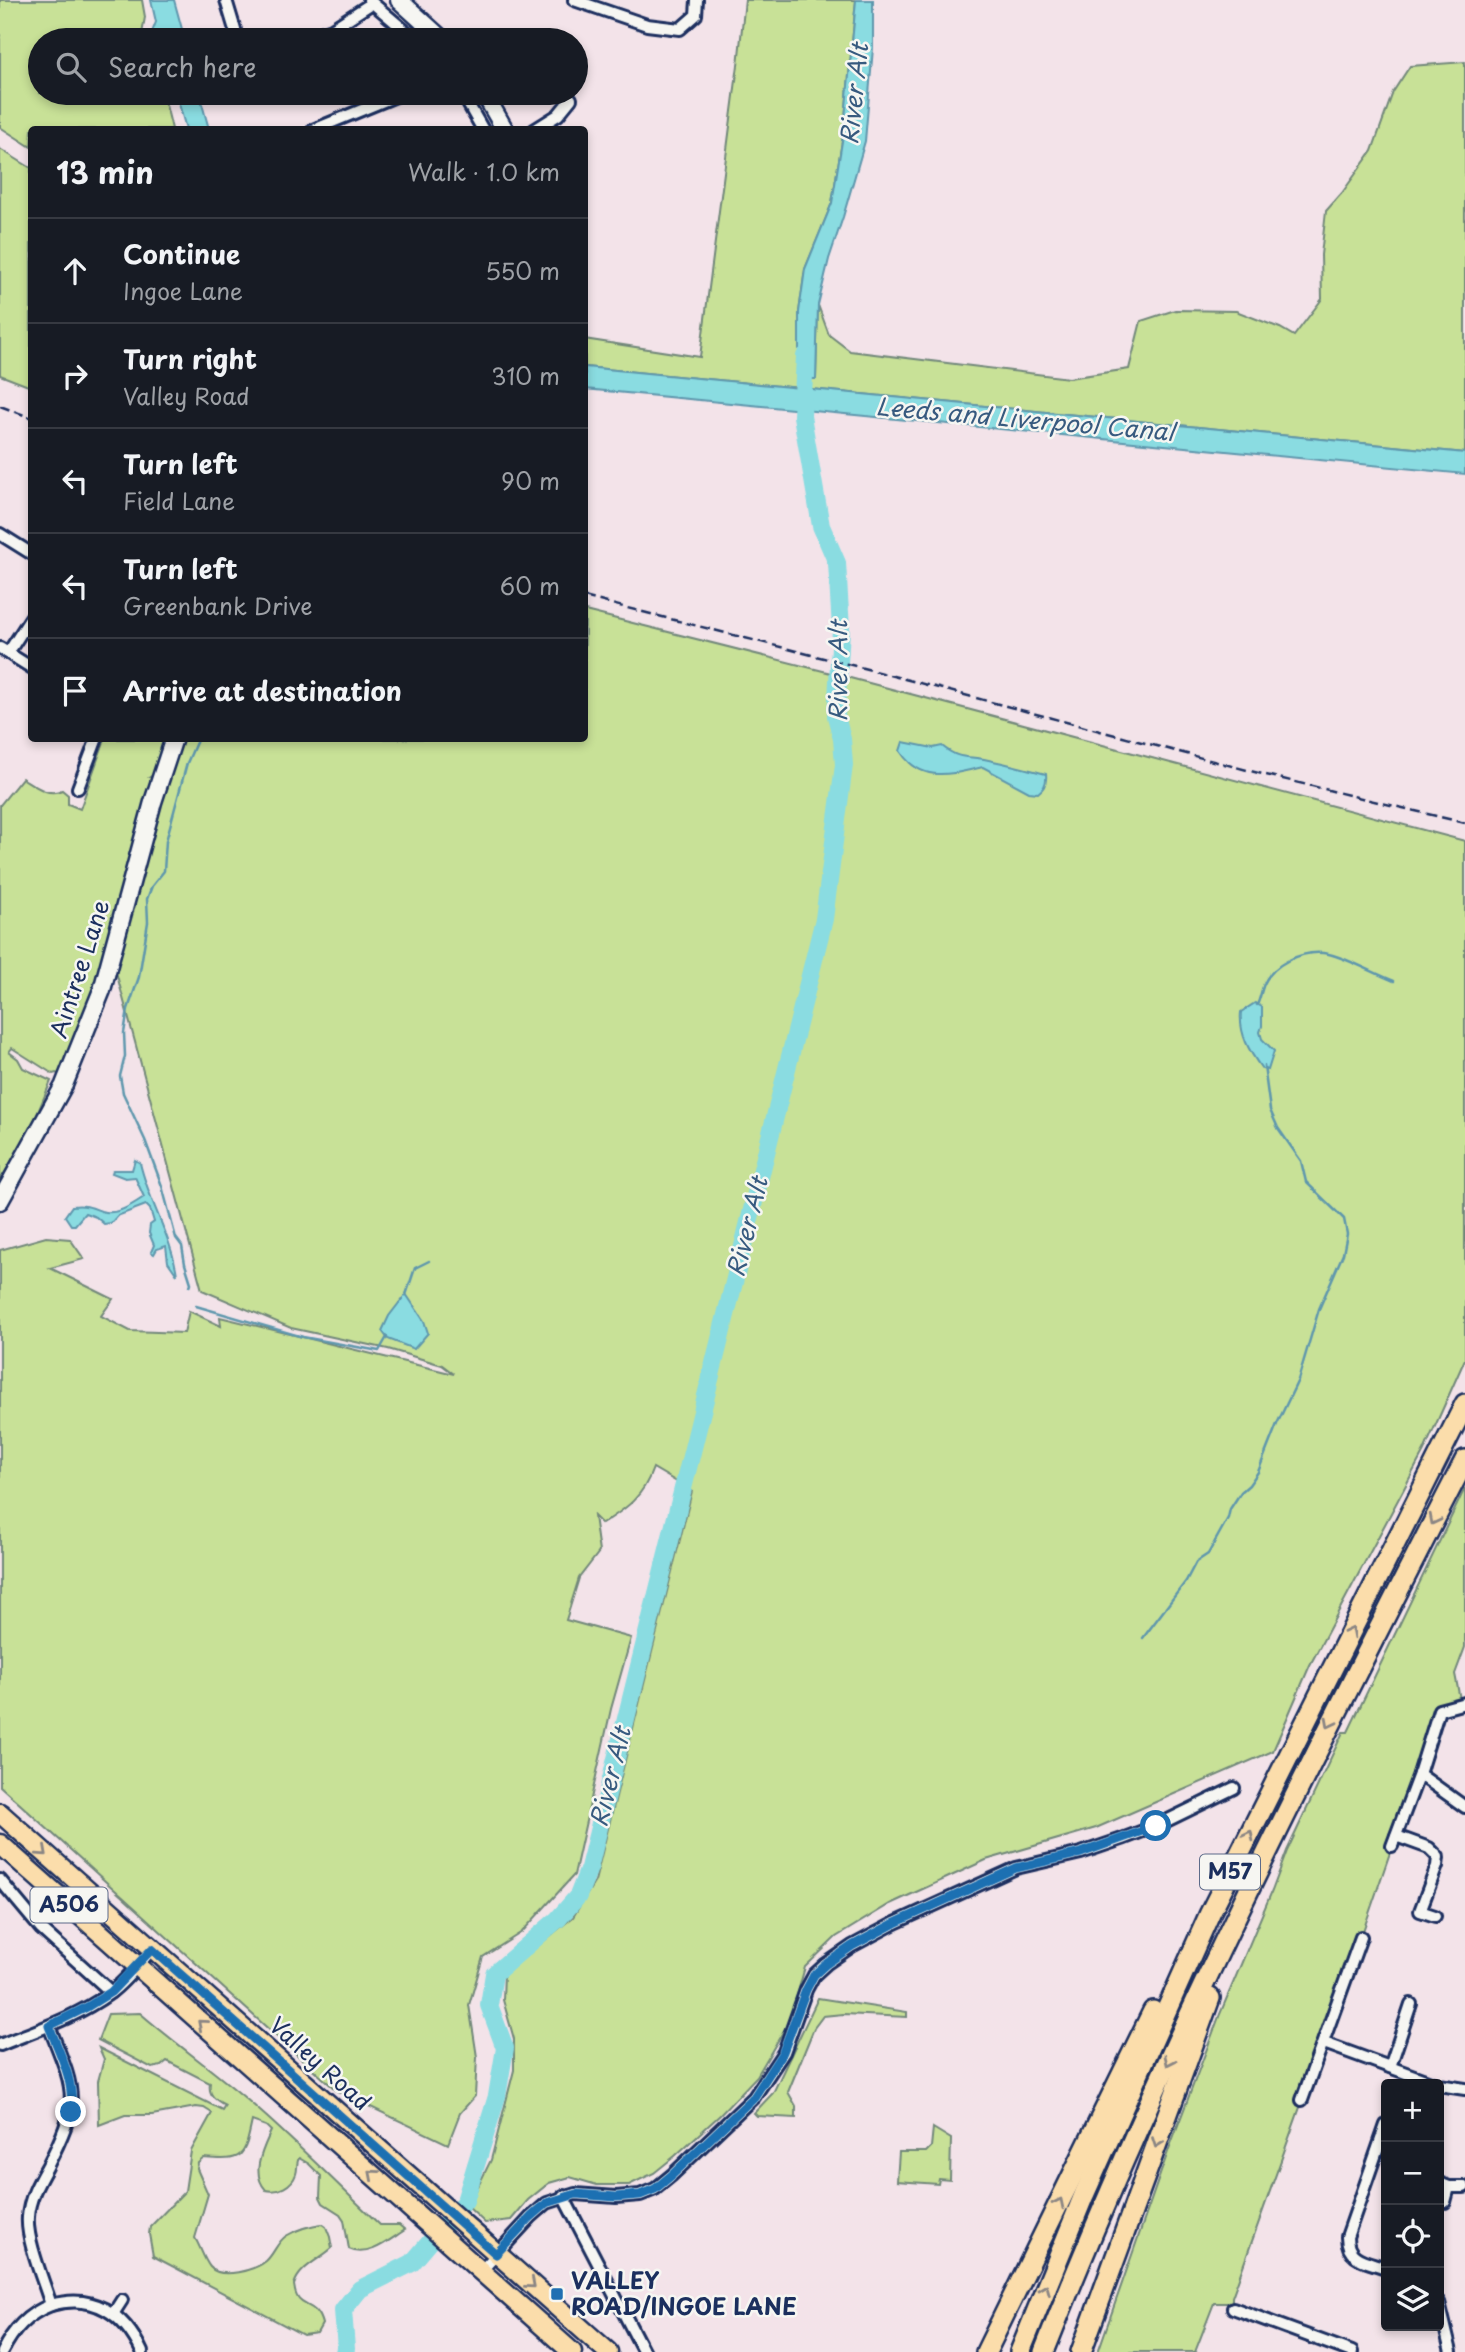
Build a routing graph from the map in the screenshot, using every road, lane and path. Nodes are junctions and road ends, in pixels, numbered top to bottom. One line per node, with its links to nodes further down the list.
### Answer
1 (226, 0): 6 (street)
2 (399, 0): 9 (main road)
3 (574, 0): 4 (street)
4 (697, 0)
5 (371, 2): 7 (street); 8 (street)
6 (234, 28)
7 (333, 28)
8 (402, 28)
9 (430, 28)
10 (374, 105): 14 (street)
11 (469, 105): 15 (street)
12 (491, 105): 16 (main road)
13 (566, 105): 17 (street)
14 (323, 126)
15 (481, 126)
16 (503, 126)
17 (540, 126)
18 (0, 534): 19 (street)
19 (28, 549)
20 (28, 622): 21 (street)
21 (4, 651): 22 (street)
22 (28, 666)
23 (95, 742): 25 (street)
24 (173, 742): 26 (main road, Aintree Lane)
25 (78, 788)
26 (0, 1201)
27 (1465, 1404): 37 (highway, M57, one-way to 27)
28 (1465, 1460): 36 (highway, M57, one-way to 36)
29 (1465, 1703): 30 (street)
30 (1419, 1773): 32 (street); 38 (street)
31 (1234, 1788): 57 (street)
32 (1465, 1807)
33 (0, 1813): 40 (main road, Valley Road / A506, one-way to 40)
34 (0, 1844): 41 (main road, Valley Road / A506)
35 (0, 1880): 42 (street)
36 (1245, 1894): 74 (highway, M57, one-way to 74); 75 (highway, M57, one-way to 75)
37 (1210, 1913): 72 (highway, M57, one-way to 37); 73 (highway, M57, one-way to 37)
38 (1435, 1916)
39 (1361, 1937): 45 (street)
40 (152, 1949): 41 (street); 59 (main road, Valley Road / A506)
41 (137, 1966): 42 (street); 61 (main road, Valley Road / A506, one-way to 41)
42 (111, 1992): 44 (street)
43 (1411, 2004): 47 (street)
44 (49, 2026): 46 (street); 63 (street)
45 (1324, 2043): 47 (street); 51 (street)
46 (0, 2045)
47 (1390, 2067): 48 (street)
48 (1402, 2079)
49 (1444, 2086): 50 (street)
50 (1465, 2089)
51 (1302, 2101)
52 (1381, 2140): 53 (street)
53 (1374, 2160): 54 (street); 60 (street)
54 (1381, 2162)
55 (1444, 2185): 56 (street); 58 (street)
56 (1464, 2187)
57 (563, 2196): 59 (street); 71 (street)
58 (1445, 2202)
59 (496, 2254): 61 (street); 70 (main road, Valley Road / A506, one-way to 70)
60 (1381, 2266)
61 (481, 2271): 69 (main road, Valley Road / A506)
62 (122, 2300): 65 (street)
63 (51, 2305): 65 (street); 67 (street)
64 (1233, 2308): 76 (street)
65 (113, 2314): 68 (street)
66 (1444, 2323): 77 (street)
67 (2, 2352)
68 (142, 2352)
69 (572, 2352)
70 (608, 2352)
71 (644, 2352)
72 (985, 2352)
73 (1020, 2352)
74 (1044, 2352)
75 (1081, 2352)
76 (1352, 2352)
77 (1451, 2352)

